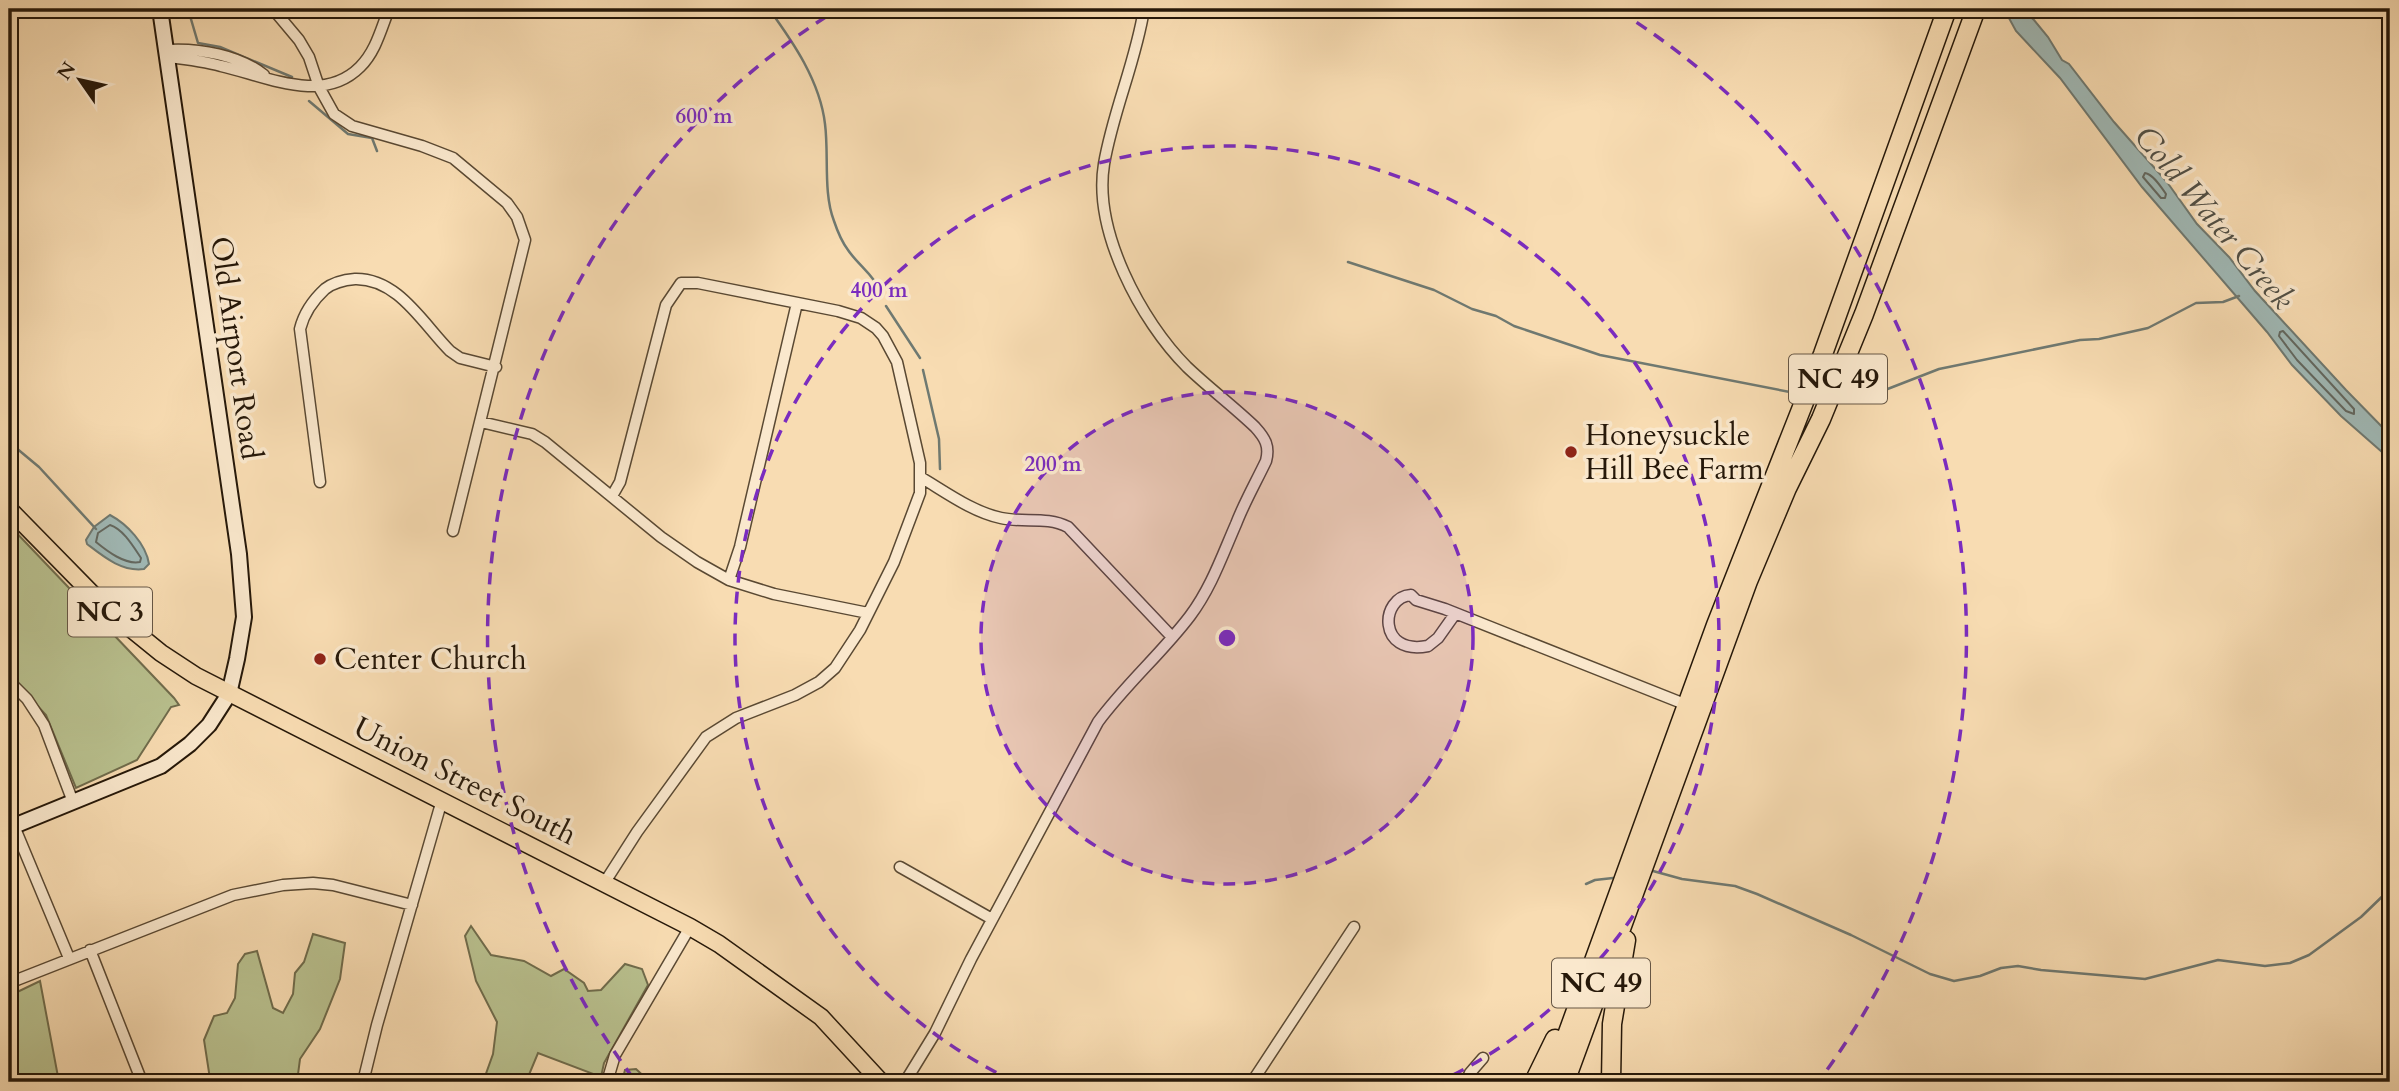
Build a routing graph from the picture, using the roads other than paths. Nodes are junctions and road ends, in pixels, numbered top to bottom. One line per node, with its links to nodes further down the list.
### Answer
1 (160, 9): 7 (street, Old Airport Road)
2 (273, 9): 8 (street)
3 (389, 9): 8 (street)
4 (1144, 9): 20 (street)
5 (1947, 9): 23 (highway, NC 49)
6 (1975, 12): 29 (highway, NC 49)
7 (167, 54): 8 (street); 22 (street, Old Airport Road)
8 (319, 87): 10 (street)
9 (797, 303): 12 (street); 14 (street); 17 (street)
10 (496, 367): 11 (street); 13 (street)
11 (481, 422): 14 (street); 16 (street)
12 (922, 478): 18 (street); 20 (street)
13 (320, 482)
14 (612, 496): 17 (street)
15 (9, 509): 22 (main road, NC 3)
16 (453, 531)
17 (729, 580): 18 (street)
18 (868, 613): 28 (street)
19 (1455, 614): 19 (street); 23 (street)
20 (1172, 637): 31 (street)
21 (9, 681): 25 (street)
22 (229, 694): 24 (main road, Union Street South / NC 3); 25 (street)
23 (1687, 705): 36 (highway, NC 49)
24 (442, 800): 28 (main road, Union Street South / NC 3); 30 (street)
25 (73, 803): 26 (street)
26 (11, 827): 35 (street)
27 (900, 867): 31 (street)
28 (605, 882): 32 (main road, Union Street South / NC 3)
29 (1637, 885): 48 (highway, NC 49); 49 (highway)
30 (412, 905): 34 (street); 40 (street)
31 (992, 919): 43 (street)
32 (690, 927): 41 (street); 42 (main road, Union Street South / NC 3)
33 (1354, 927): 44 (street)
34 (90, 950): 35 (street); 39 (street)
35 (69, 958): 37 (street)
36 (1591, 967): 46 (highway); 47 (highway, NC 49)
37 (9, 983)
38 (1483, 1058): 45 (street)
39 (142, 1082)
40 (363, 1082)
41 (607, 1082)
42 (881, 1082)
43 (905, 1082)
44 (1252, 1082)
45 (1466, 1082)
46 (1534, 1082)
47 (1550, 1082)
48 (1565, 1082)
49 (1611, 1082)

